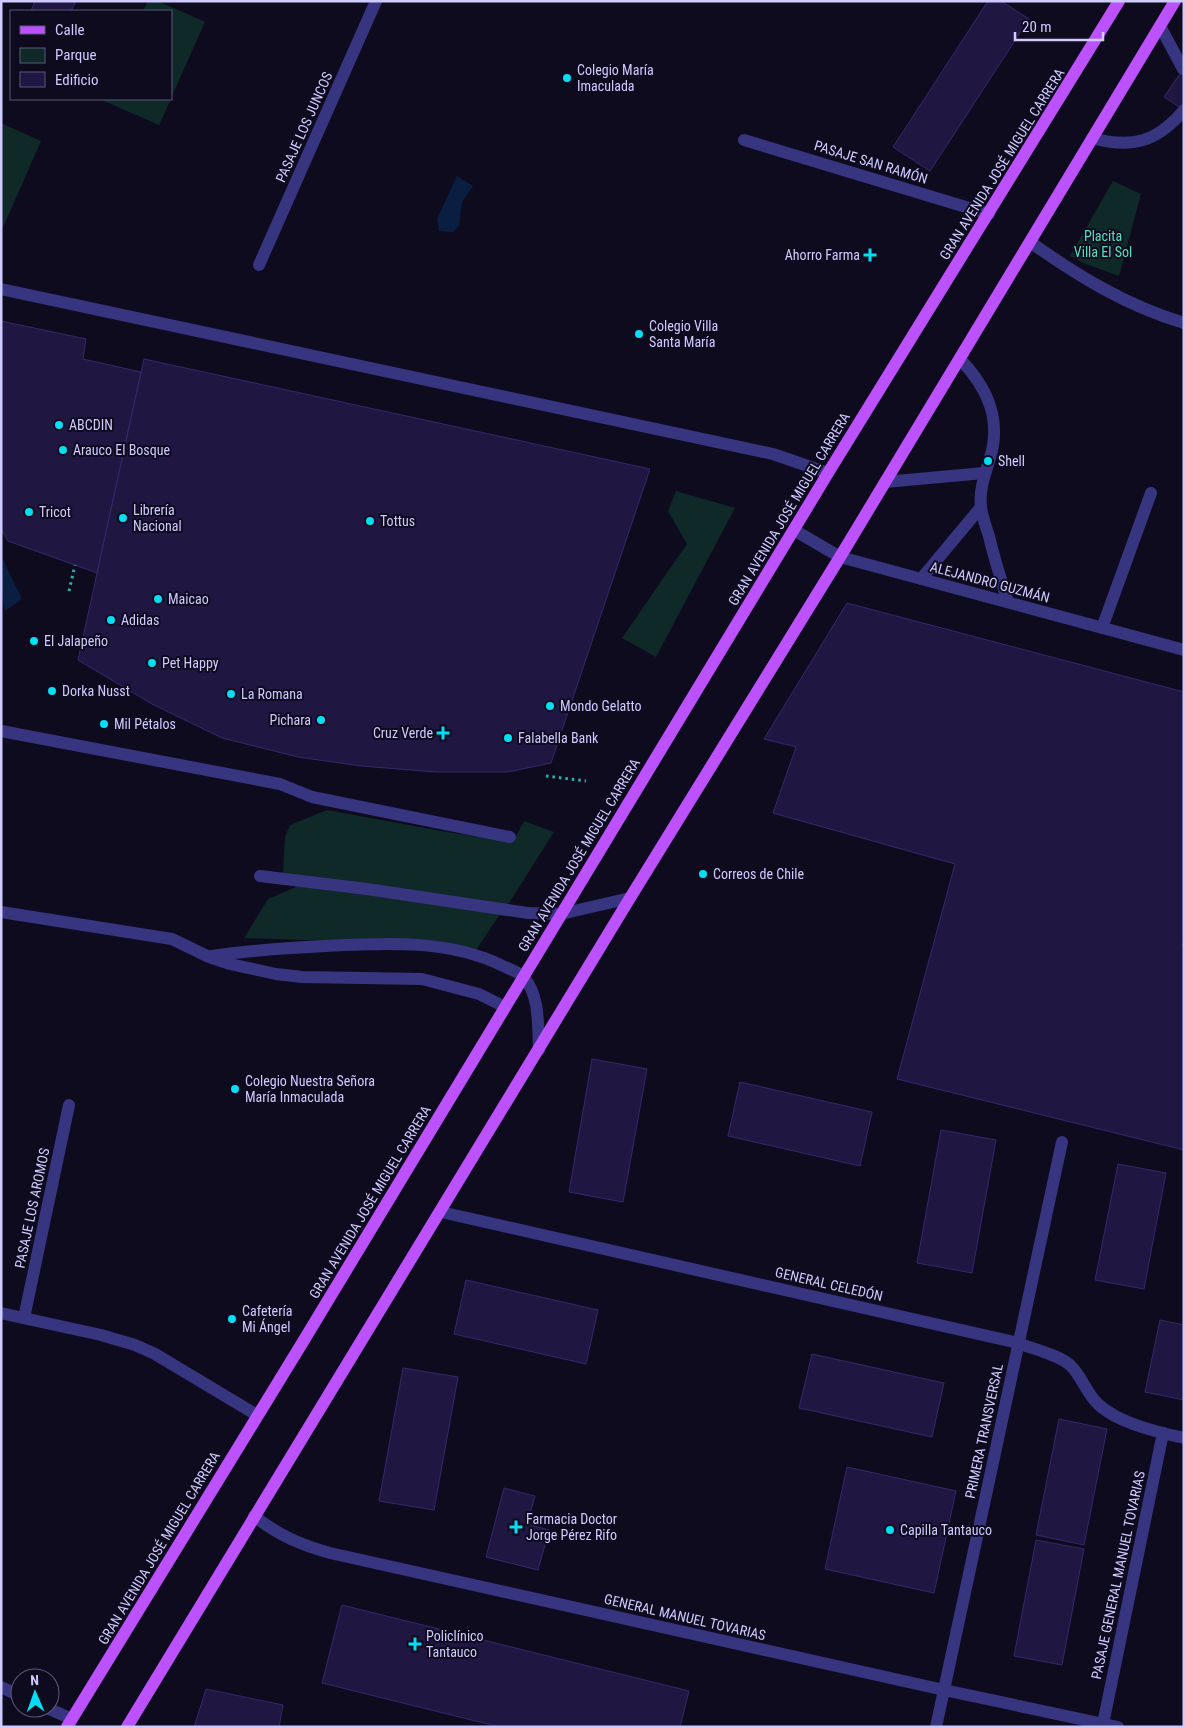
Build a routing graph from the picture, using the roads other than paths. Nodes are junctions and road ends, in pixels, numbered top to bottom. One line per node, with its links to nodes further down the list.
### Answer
1 (376, 1): 11 (street, PASAJE LOS JUNCOS)
2 (1119, 1): 9 (main road, GRAN AVENIDA JOSÉ MIGUEL CARRERA)
3 (1175, 1): 4 (main road)
4 (1160, 26): 5 (street); 7 (main road)
5 (1183, 69)
6 (1184, 110): 7 (street)
7 (1092, 138): 10 (main road)
8 (744, 140): 9 (street, PASAJE SAN RAMÓN)
9 (989, 214): 15 (main road, GRAN AVENIDA JOSÉ MIGUEL CARRERA)
10 (1030, 242): 13 (street); 14 (main road)
11 (259, 265)
12 (1, 289): 15 (street)
13 (1184, 323)
14 (960, 358): 16 (street); 17 (main road)
15 (828, 473): 20 (main road, GRAN AVENIDA JOSÉ MIGUEL CARRERA)
16 (984, 473): 17 (street); 19 (street)
17 (885, 482): 21 (main road)
18 (1151, 493): 24 (street)
19 (981, 508): 22 (street); 23 (street)
20 (794, 530): 21 (street, ALEJANDRO GUZMÁN); 31 (main road, GRAN AVENIDA JOSÉ MIGUEL CARRERA)
21 (840, 557): 22 (street, ALEJANDRO GUZMÁN); 29 (main road)
22 (921, 578): 23 (street, ALEJANDRO GUZMÁN)
23 (1008, 602): 24 (street, ALEJANDRO GUZMÁN)
24 (1102, 628): 25 (street, ALEJANDRO GUZMÁN)
25 (1184, 650)
26 (1, 731): 27 (street)
27 (510, 837)
28 (260, 876): 31 (street)
29 (630, 898): 31 (street); 35 (main road)
30 (1, 912): 32 (street)
31 (561, 914): 33 (main road, GRAN AVENIDA JOSÉ MIGUEL CARRERA)
32 (209, 957): 33 (street); 34 (street)
33 (523, 976): 34 (main road, GRAN AVENIDA JOSÉ MIGUEL CARRERA); 35 (street)
34 (505, 1006): 42 (main road, GRAN AVENIDA JOSÉ MIGUEL CARRERA)
35 (539, 1050): 38 (main road)
36 (69, 1105): 40 (street, PASAJE LOS AROMOS)
37 (1062, 1142): 41 (street, PRIMERA TRANSVERSAL)
38 (441, 1212): 41 (street, GENERAL CELEDÓN); 45 (main road)
39 (1, 1314): 40 (street)
40 (24, 1318): 42 (street)
41 (1018, 1343): 43 (street, GENERAL CELEDÓN); 46 (street, PRIMERA TRANSVERSAL)
42 (257, 1415): 47 (main road, GRAN AVENIDA JOSÉ MIGUEL CARRERA)
43 (1163, 1433): 44 (street, GENERAL CELEDÓN); 48 (street, PASAJE GENERAL MANUEL TOVARIAS)
44 (1184, 1438)
45 (254, 1516): 46 (street, GENERAL MANUEL TOVARIAS); 49 (main road)
46 (944, 1690): 48 (street, GENERAL MANUEL TOVARIAS); 50 (street, PRIMERA TRANSVERSAL)
47 (69, 1723)
48 (1103, 1724): 51 (street, GENERAL MANUEL TOVARIAS)
49 (127, 1727)
50 (936, 1727)
51 (1118, 1727)

